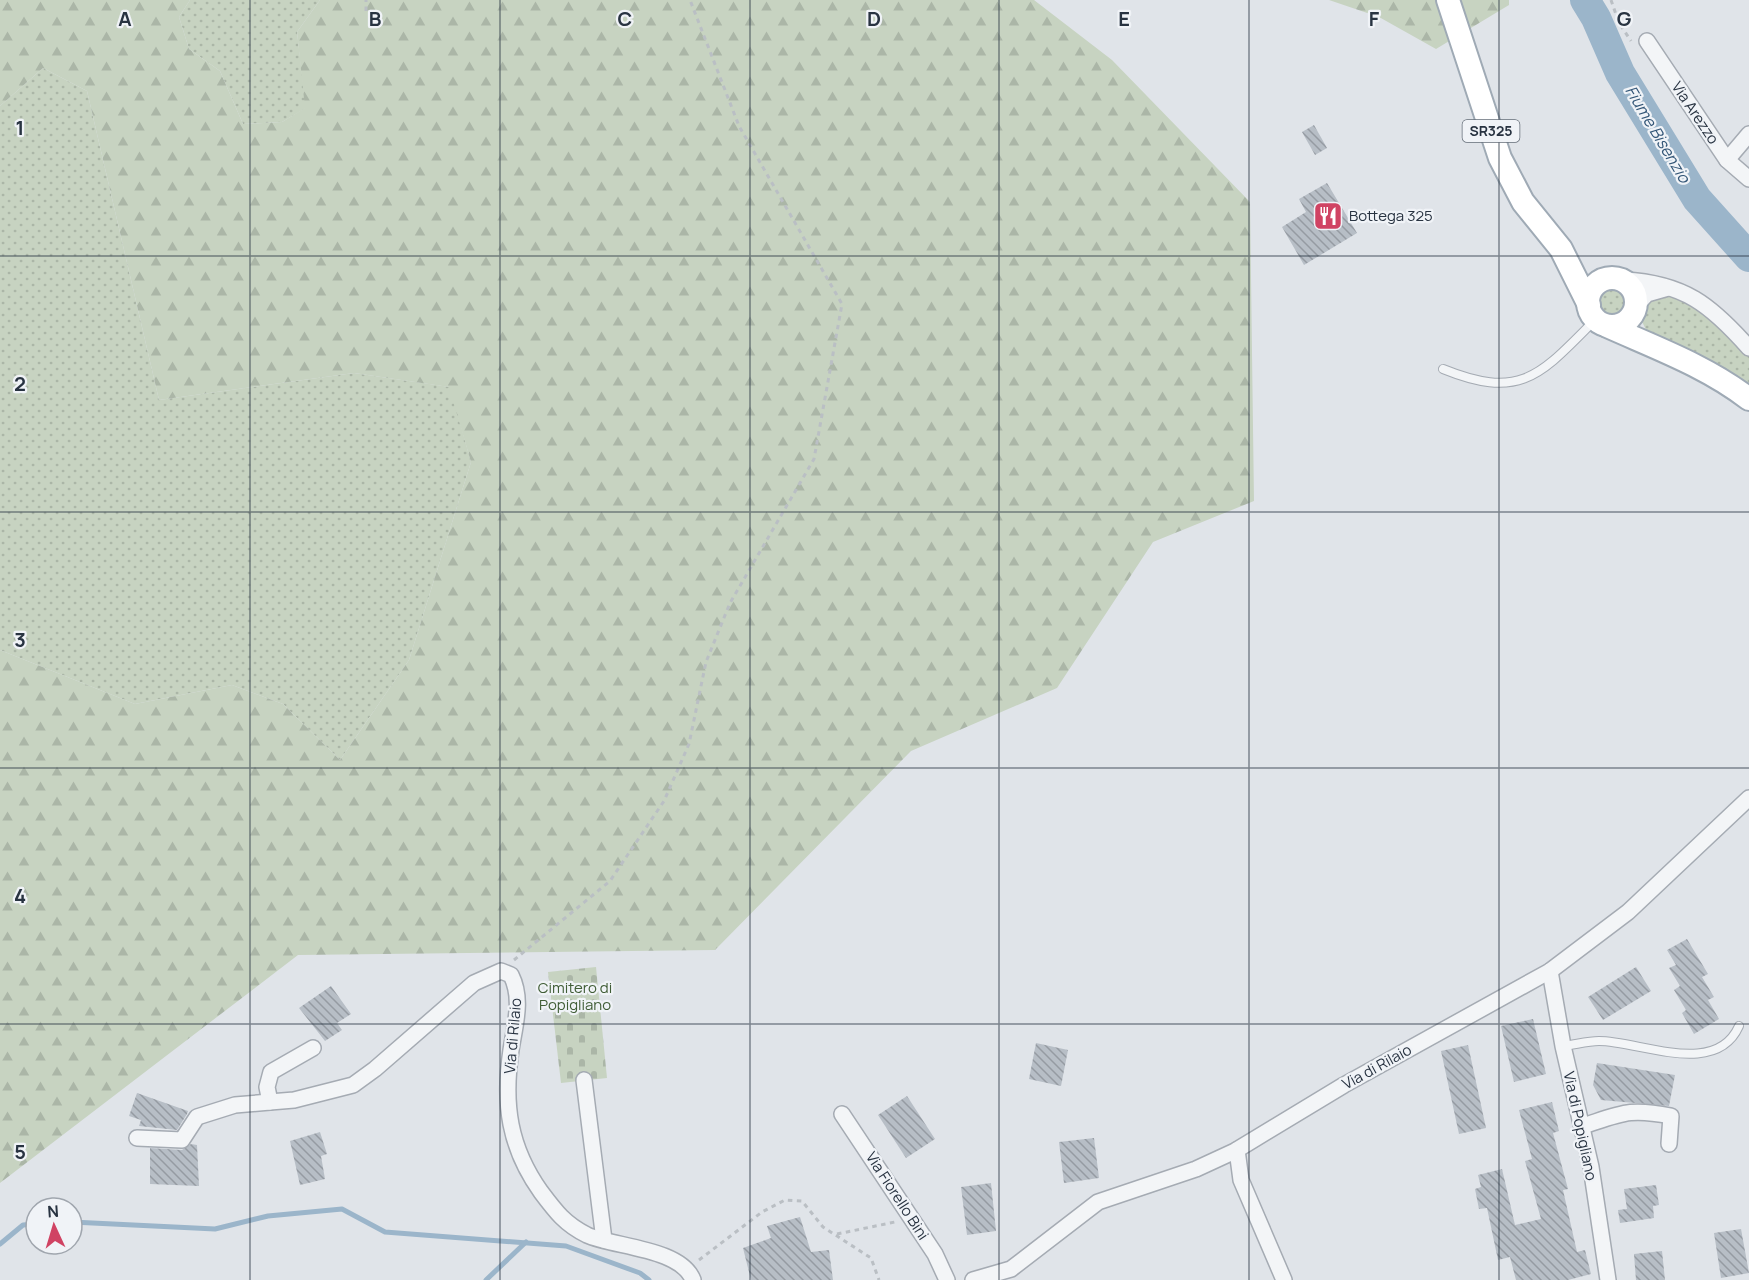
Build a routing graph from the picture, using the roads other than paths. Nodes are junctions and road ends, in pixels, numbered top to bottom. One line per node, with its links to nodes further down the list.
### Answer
1 (1448, 0): 6 (main road, SR325)
2 (1647, 41): 4 (street, Via Arezzo)
3 (1749, 134): 4 (street)
4 (1727, 160): 5 (street, Via Arezzo)
5 (1749, 179)
6 (1561, 249): 7 (main road, SR325); 10 (main road, SR325)
7 (1618, 279): 8 (street); 9 (main road); 10 (main road)
8 (1671, 288): 9 (street); 11 (street)
9 (1636, 309): 10 (main road); 12 (main road)
10 (1597, 317): 12 (main road); 13 (lane)
11 (1749, 348)
12 (1665, 350): 14 (main road)
13 (1443, 369)
14 (1749, 399)
15 (1749, 798): 16 (street, Via di Rilaio)
16 (1550, 971): 18 (street, Via di Popigliano); 26 (street, Via di Rilaio)
17 (1739, 1026): 18 (lane)
18 (1563, 1046): 23 (street, Via di Popigliano)
19 (313, 1048): 21 (street)
20 (584, 1080): 27 (street)
21 (270, 1102): 24 (street); 27 (street, Via di Rilaio)
22 (842, 1114): 29 (street, Via Fiorello Bini)
23 (1583, 1126): 25 (street); 32 (street, Via di Popigliano)
24 (137, 1138)
25 (1669, 1143)
26 (1237, 1150): 30 (street, Via di Rilaio); 31 (street)
27 (604, 1240): 28 (street, Via di Rilaio)
28 (690, 1275)
29 (947, 1280)
30 (973, 1280)
31 (1284, 1280)
32 (1608, 1280)

